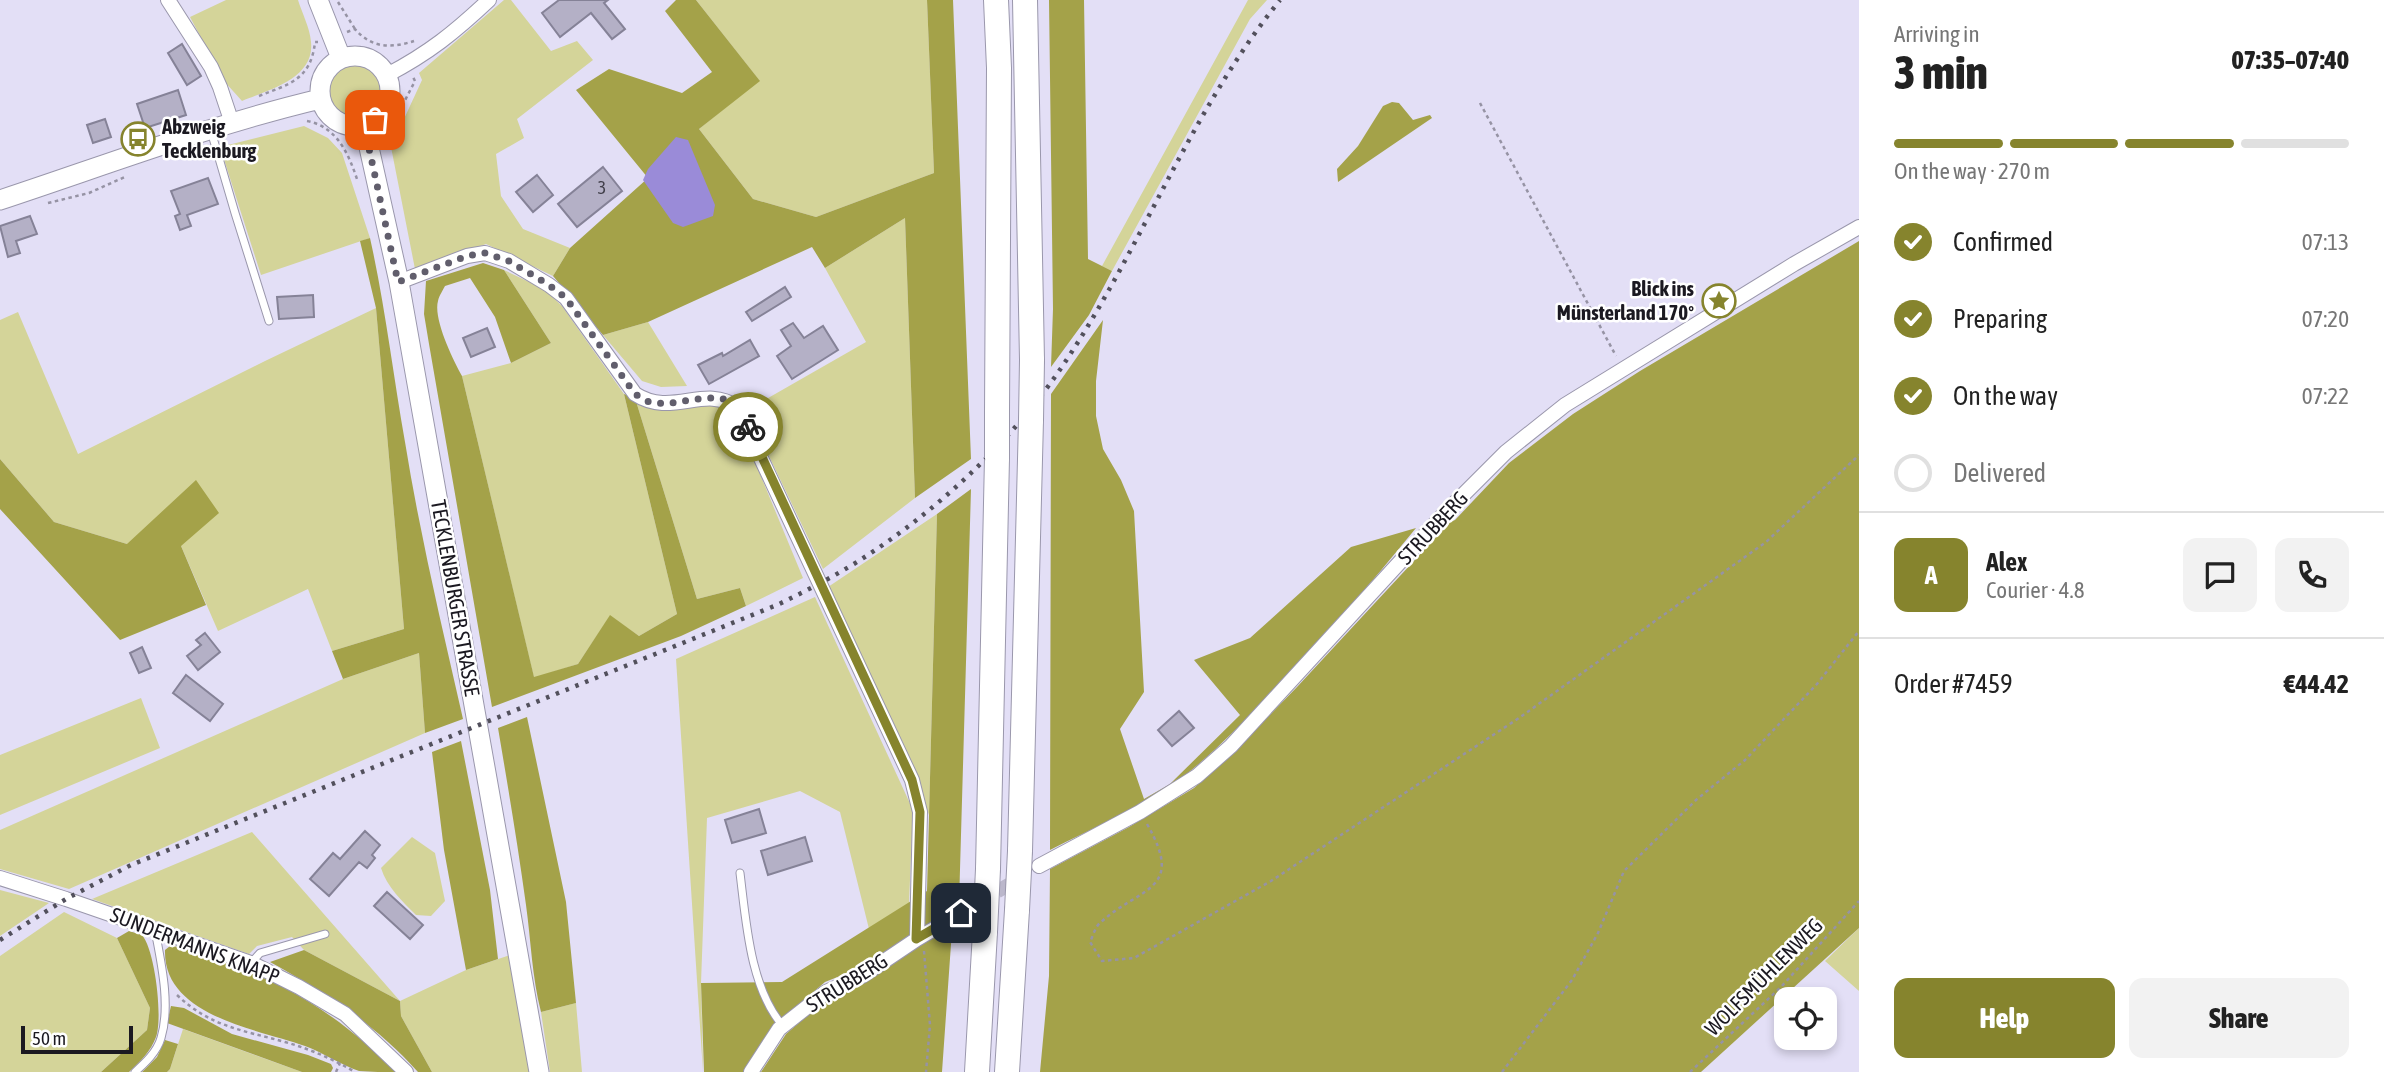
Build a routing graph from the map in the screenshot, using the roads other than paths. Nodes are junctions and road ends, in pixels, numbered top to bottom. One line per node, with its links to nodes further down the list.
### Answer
1 (168, 0): 9 (street)
2 (318, 0): 6 (main road)
3 (489, 0): 7 (street)
4 (996, 0): 29 (highway, bridge)
5 (1025, 0): 16 (highway, bridge)
6 (341, 58): 7 (main road); 8 (main road)
7 (387, 75): 10 (main road)
8 (320, 99): 9 (main road); 10 (main road)
9 (230, 116): 11 (main road)
10 (364, 125): 14 (main road, TECKLENBURGER STRASSE)
11 (211, 130): 12 (main road); 15 (lane)
12 (0, 200)
13 (1859, 228): 16 (street, STRUBBERG)
14 (398, 282): 22 (street); 27 (main road, TECKLENBURGER STRASSE)
15 (269, 321)
16 (1029, 859): 30 (highway, bridge)
17 (740, 873): 24 (lane)
18 (0, 878): 20 (street, SUNDERMANNS KNAPP)
19 (961, 913): 22 (street, STRUBBERG)
20 (155, 930): 23 (street, SUNDERMANNS KNAPP); 25 (lane)
21 (326, 934): 23 (lane)
22 (916, 939): 24 (street, STRUBBERG)
23 (251, 963): 26 (street, SUNDERMANNS KNAPP)
24 (783, 1026): 28 (street, STRUBBERG)
25 (135, 1072)
26 (406, 1072)
27 (539, 1072)
28 (751, 1072)
29 (977, 1072)
30 (1007, 1072)

